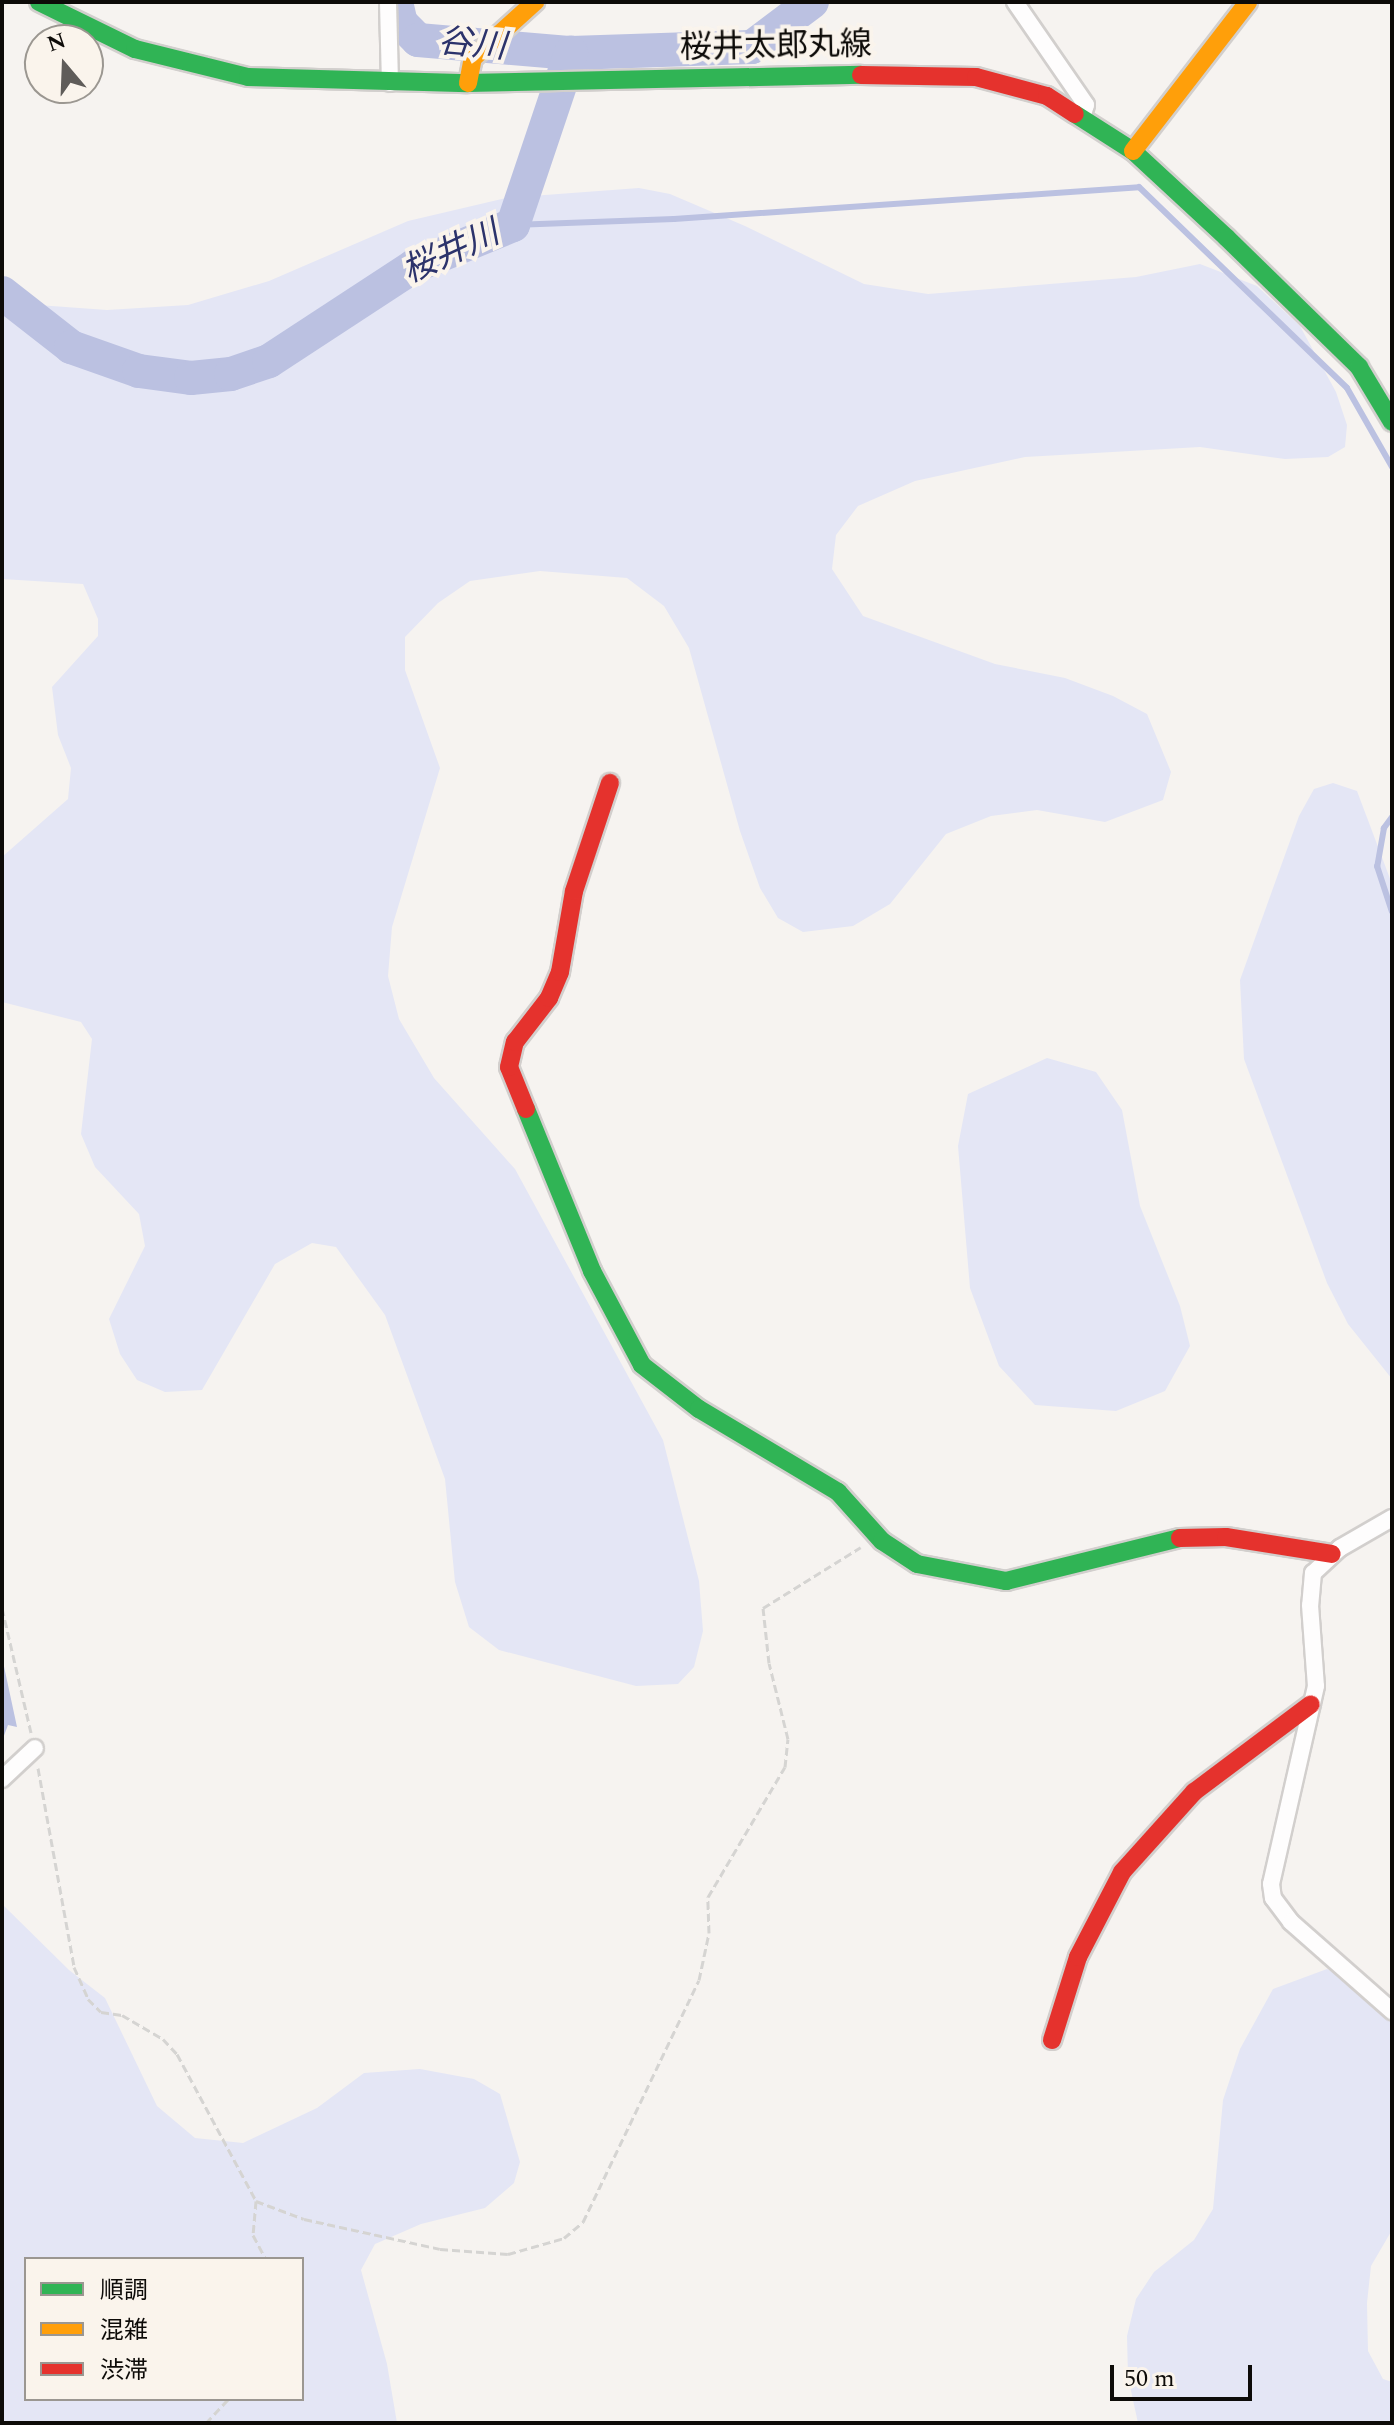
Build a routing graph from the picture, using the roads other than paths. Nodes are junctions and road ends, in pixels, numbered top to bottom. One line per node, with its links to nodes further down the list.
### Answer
1 (39, 2): 6 (street, 桜井太郎丸線)
2 (388, 2): 6 (street)
3 (535, 2): 7 (street)
4 (1015, 2): 8 (street)
5 (1248, 2): 9 (street)
6 (390, 83): 7 (street, 桜井太郎丸線)
7 (468, 83): 8 (street, 桜井太郎丸線)
8 (1083, 114): 9 (street, 桜井太郎丸線)
9 (1133, 151): 10 (street, 桜井太郎丸線)
10 (1392, 422)
11 (610, 783): 13 (street)
12 (1392, 1518): 13 (street)
13 (1332, 1554): 14 (street)
14 (1311, 1704): 17 (street); 18 (street)
15 (35, 1748): 16 (street)
16 (2, 1779)
17 (1392, 2011)
18 (1052, 2040)

